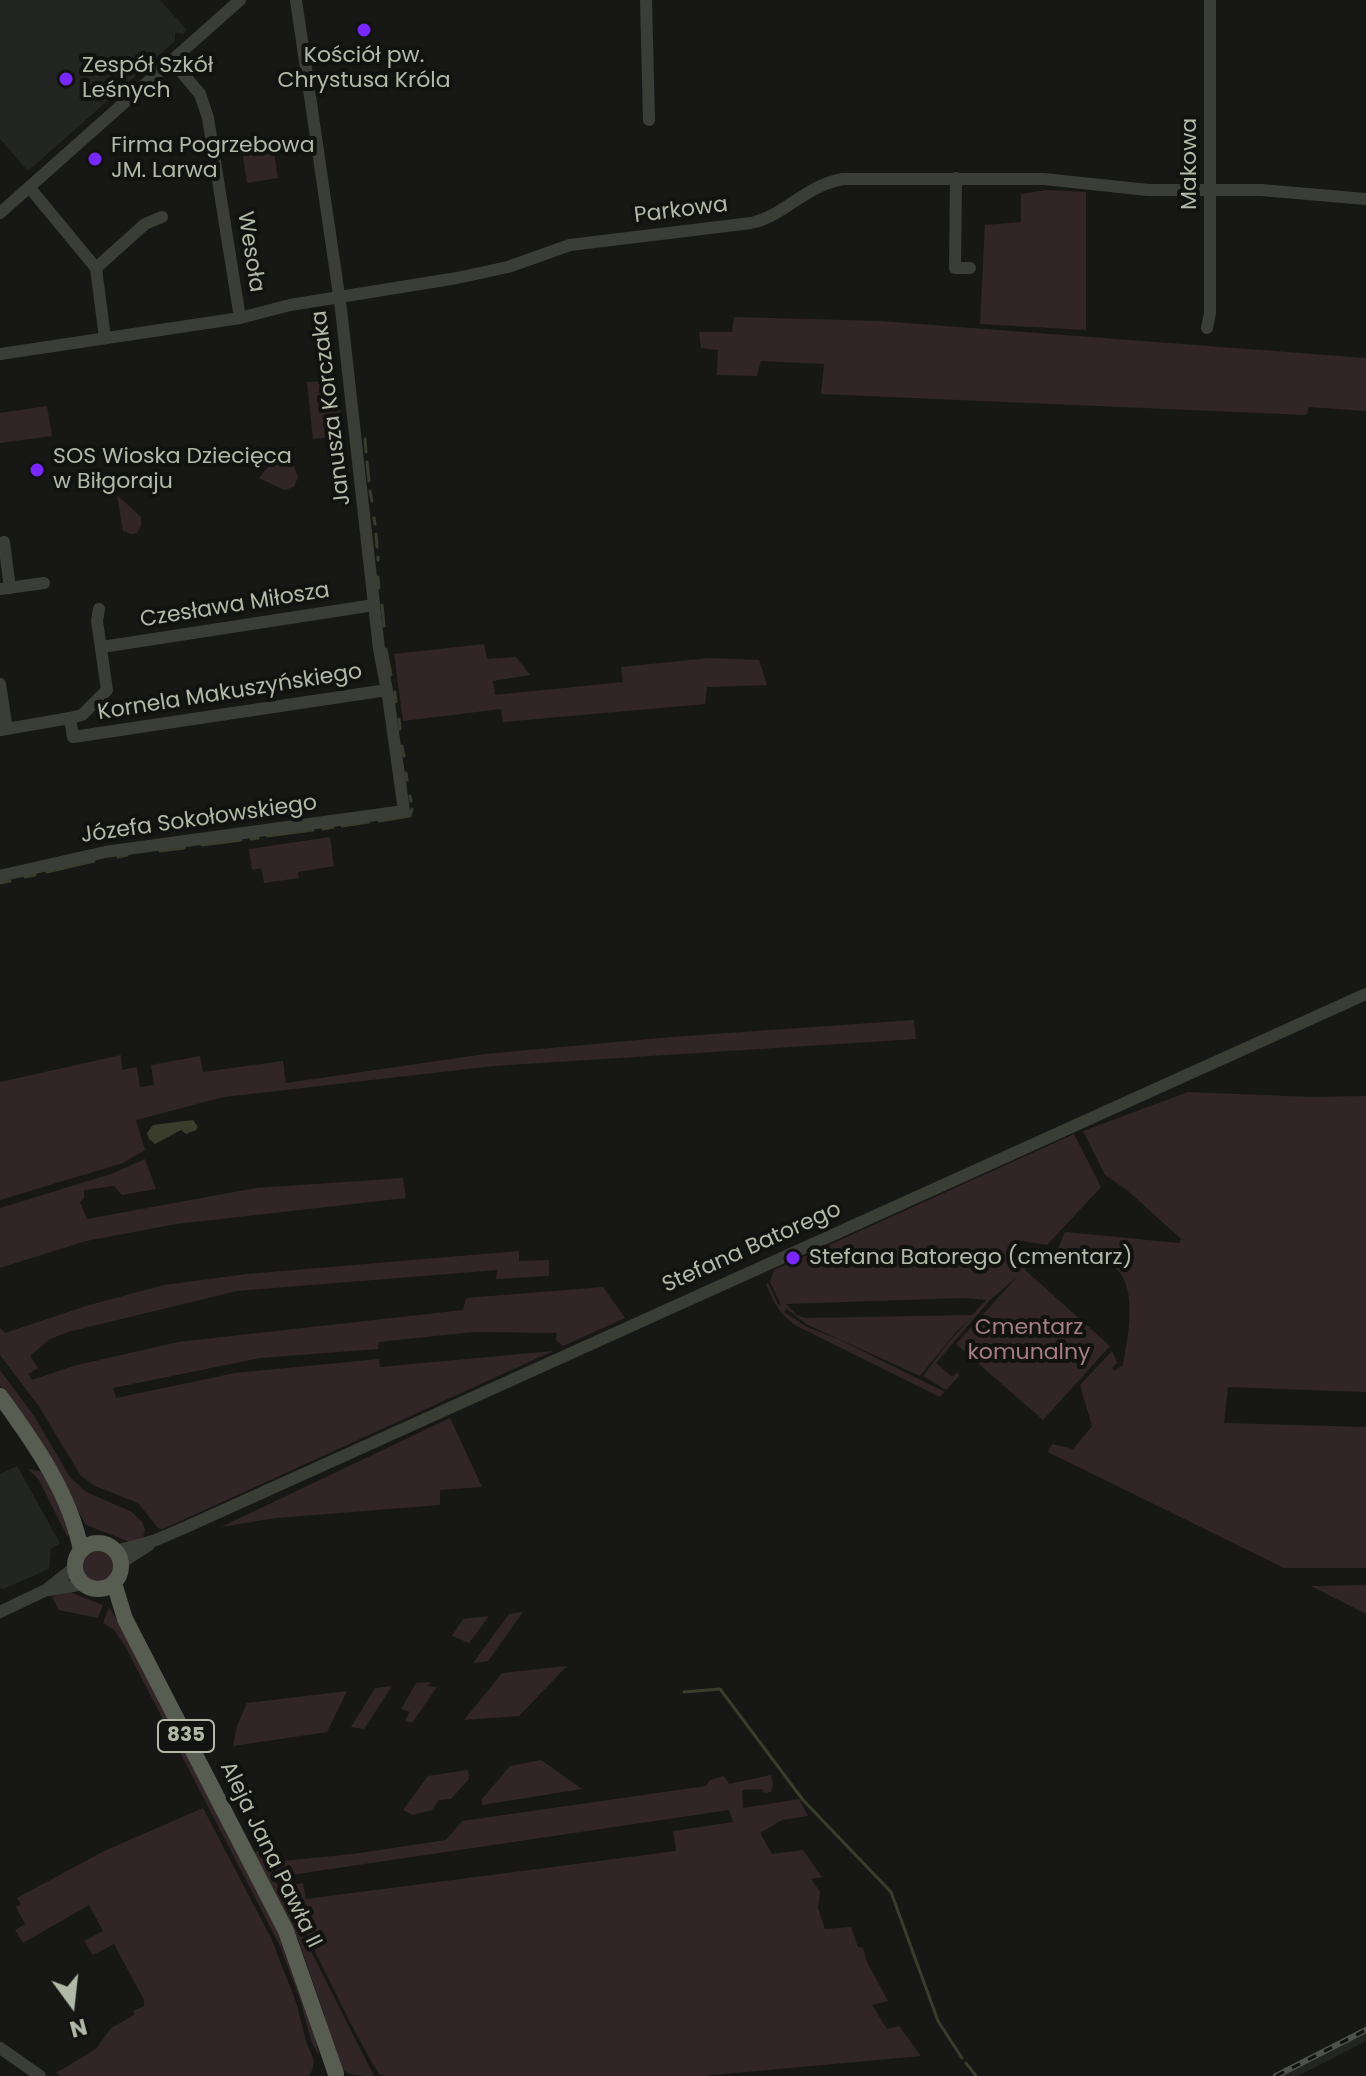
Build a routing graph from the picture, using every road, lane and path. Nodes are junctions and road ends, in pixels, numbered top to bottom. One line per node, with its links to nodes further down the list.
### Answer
1 (240, 0): 5 (street)
2 (296, 0): 15 (street, Janusza Korczaka)
3 (646, 0): 6 (street)
4 (1210, 0): 9 (street, Makowa)
5 (172, 61): 8 (street); 16 (street, Wesoła)
6 (649, 120)
7 (956, 178): 9 (street, Parkowa); 14 (street); 15 (street, Parkowa)
8 (29, 187): 11 (street); 13 (street)
9 (1210, 190): 10 (street, Parkowa); 17 (street, Makowa)
10 (1366, 199)
11 (0, 213)
12 (162, 217): 13 (street)
13 (96, 268): 18 (street)
14 (970, 268)
15 (339, 298): 16 (street, Parkowa); 23 (street, Janusza Korczaka)
16 (240, 318): 18 (street, Parkowa)
17 (1207, 328)
18 (105, 338): 19 (street, Parkowa)
19 (0, 354)
20 (4, 542): 22 (street)
21 (44, 583): 22 (street)
22 (5, 588)
23 (374, 605): 25 (street, Czesława Miłosza); 27 (street, Janusza Korczaka)
24 (99, 609): 25 (street)
25 (102, 647): 28 (street)
26 (0, 684): 29 (street)
27 (387, 690): 28 (street, Kornela Makuszyńskiego); 30 (street, Janusza Korczaka)
28 (70, 718): 29 (street, Kornela Makuszyńskiego)
29 (4, 730)
30 (404, 811): 31 (street, Józefa Sokołowskiego)
31 (0, 876)
32 (1366, 994): 36 (street, Stefana Batorego)
33 (0, 1396): 34 (main road)
34 (70, 1512): 35 (main road); 37 (main road)
35 (98, 1543): 36 (main road); 37 (main road)
36 (118, 1557): 39 (main road)
37 (78, 1559): 38 (main road); 40 (street)
38 (84, 1584): 39 (main road); 40 (street)
39 (108, 1586): 43 (main road, Aleja Jana Pawła II / 835)
40 (46, 1590): 41 (street)
41 (0, 1612)
42 (0, 2048): 44 (street)
43 (332, 2075)
44 (40, 2076)

